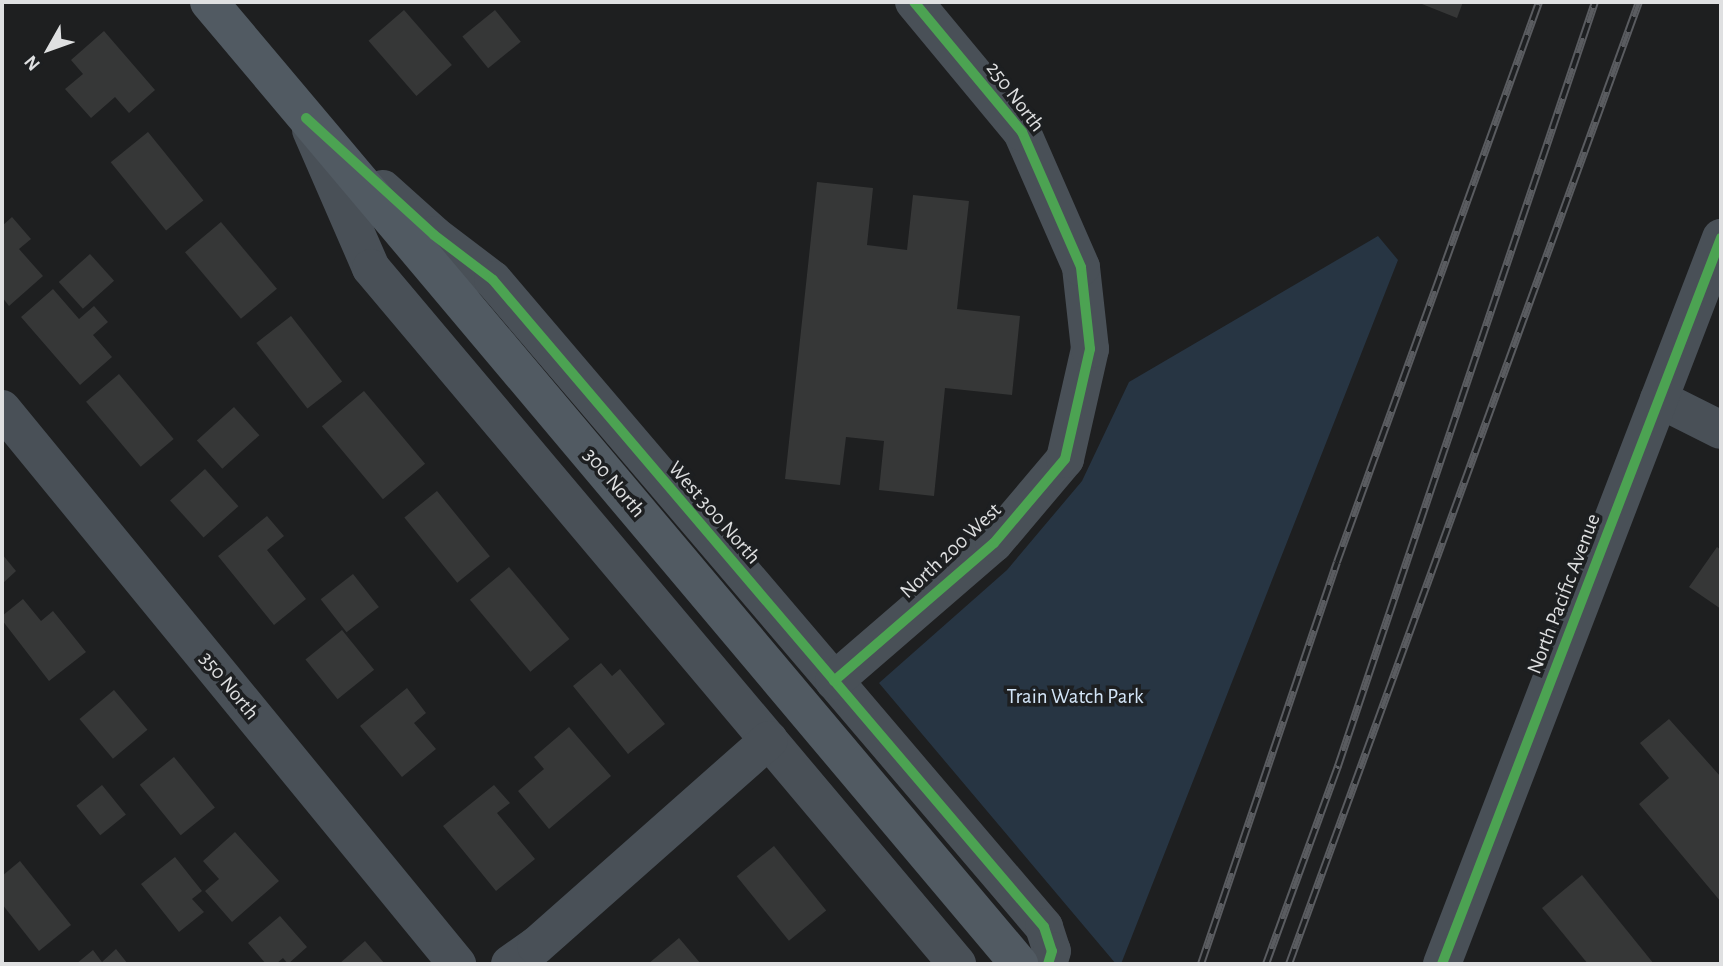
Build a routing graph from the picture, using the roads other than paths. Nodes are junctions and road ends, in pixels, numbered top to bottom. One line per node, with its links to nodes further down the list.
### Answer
1 (209, 2): 3 (main road, 300 North)
2 (914, 2): 5 (street, 250 North)
3 (306, 118): 9 (street, West 300 North); 10 (street); 14 (main road, 300 North)
4 (1721, 237): 6 (street, North Pacific Avenue)
5 (1081, 267): 9 (street, North 200 West)
6 (1659, 399): 8 (street); 16 (street, North Pacific Avenue)
7 (2, 409): 11 (street, 350 North)
8 (1721, 430)
9 (834, 681): 15 (street, West 300 North)
10 (769, 740): 12 (street); 13 (street)
11 (457, 964)
12 (510, 964)
13 (957, 964)
14 (1019, 964)
15 (1048, 964)
16 (1442, 964)

